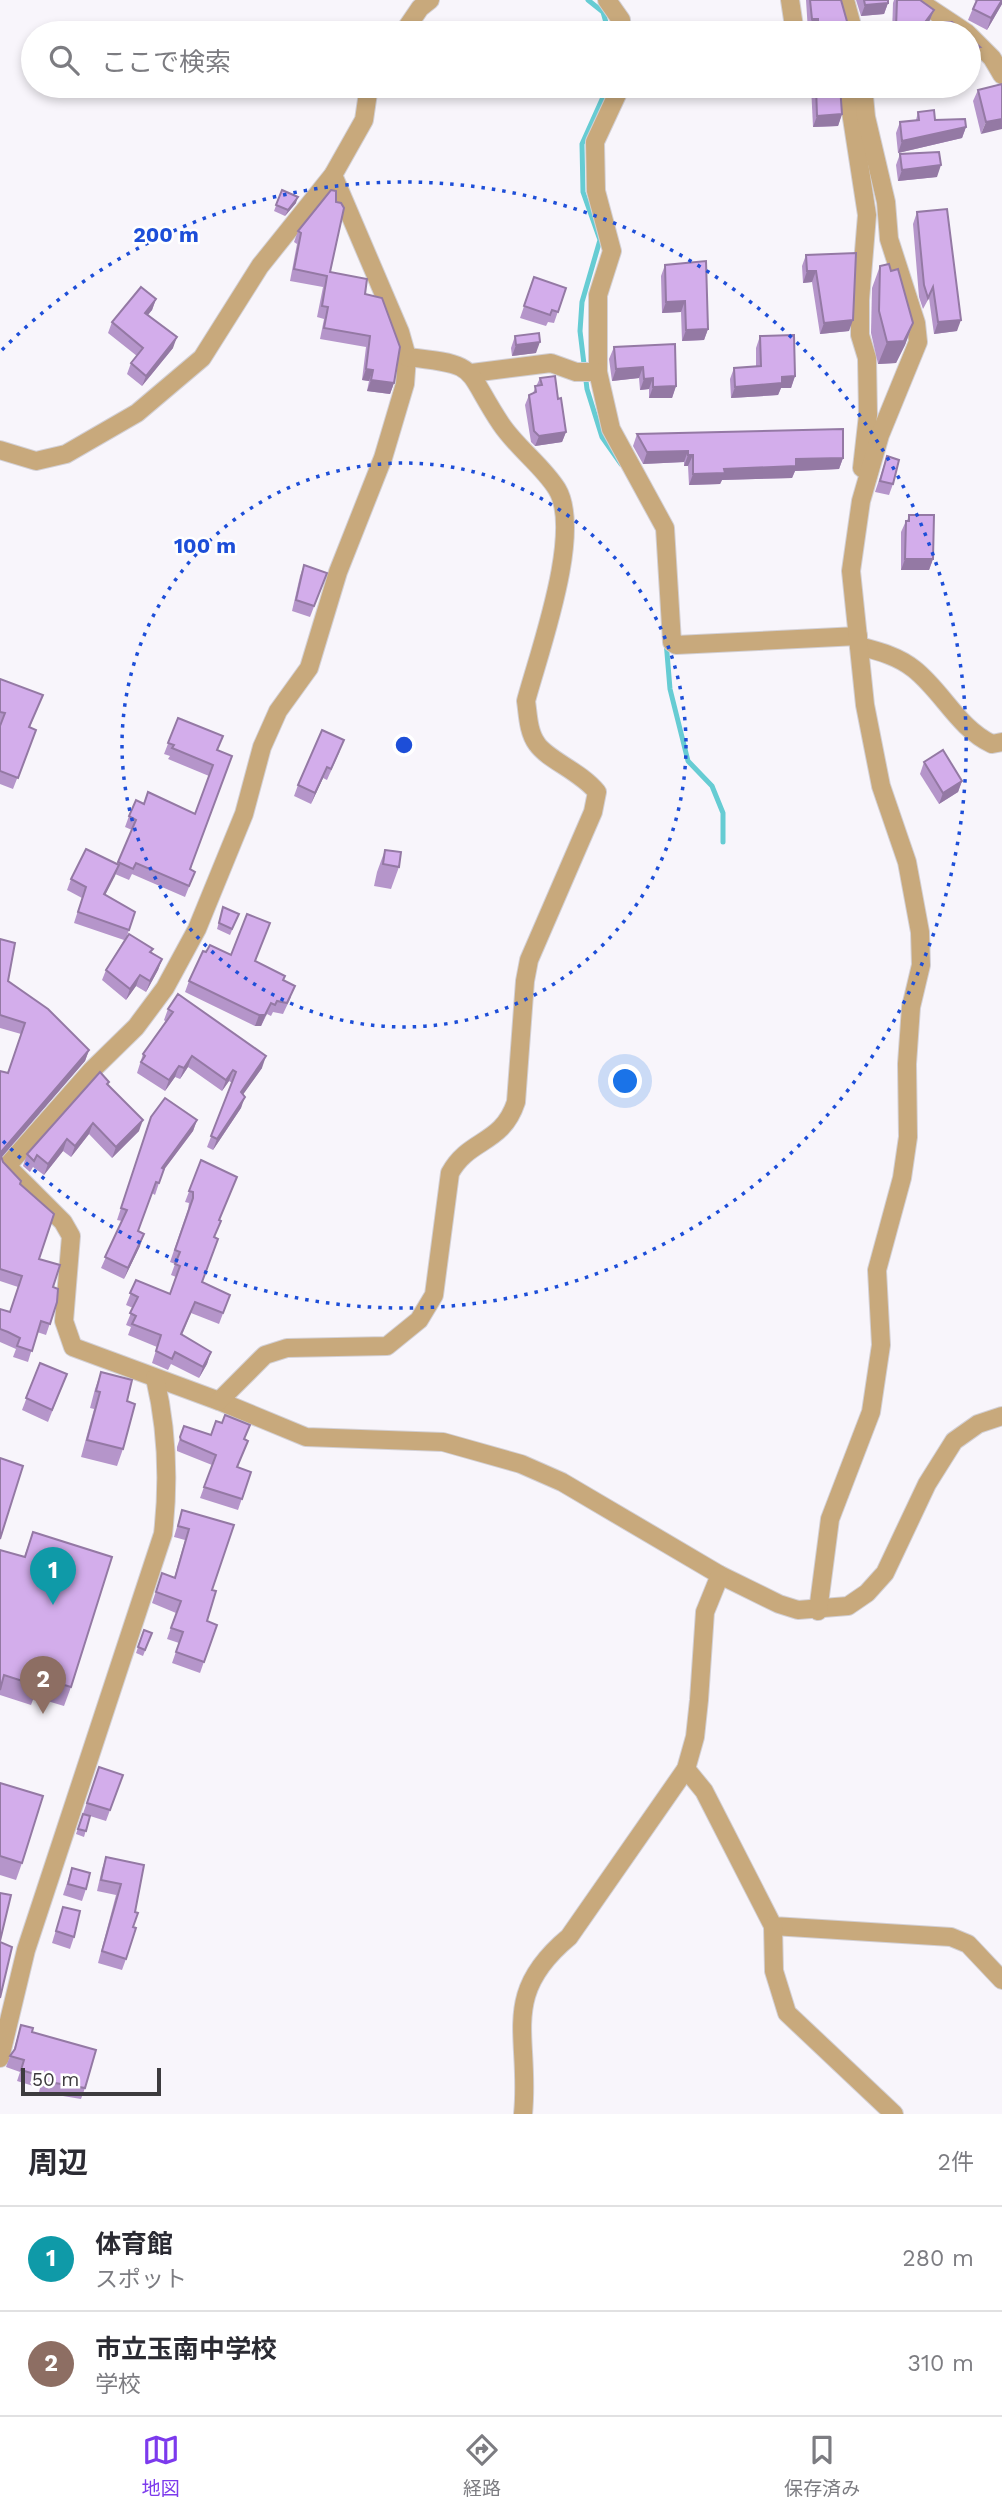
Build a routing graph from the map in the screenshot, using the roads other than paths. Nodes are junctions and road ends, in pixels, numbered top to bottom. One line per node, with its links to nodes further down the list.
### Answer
1 (430, 0): 6 (street)
2 (607, 0): 7 (street)
3 (790, 0): 8 (street)
4 (845, 0): 9 (street)
5 (917, 0): 10 (street)
6 (411, 21)
7 (621, 21)
8 (793, 21)
9 (851, 21)
10 (948, 21)
11 (981, 47): 12 (street)
12 (1002, 75)
13 (367, 98): 17 (street)
14 (615, 98): 19 (street)
15 (849, 98): 22 (street)
16 (864, 98): 22 (street)
17 (333, 175): 18 (street); 21 (street)
18 (407, 356): 20 (street); 25 (street)
19 (589, 372): 20 (street); 23 (street)
20 (472, 373): 27 (street)
21 (0, 450)
22 (861, 501): 23 (street)
23 (858, 641): 24 (street); 30 (street)
24 (1002, 742)
25 (4, 1164): 26 (street)
26 (155, 1378): 27 (street); 34 (street)
27 (219, 1401): 29 (street)
28 (1002, 1416): 30 (street)
29 (719, 1575): 30 (street); 31 (street)
30 (818, 1611)
31 (686, 1769): 32 (street); 35 (street)
32 (773, 1926): 33 (street); 36 (street)
33 (1002, 1980)
34 (0, 2058)
35 (523, 2114)
36 (894, 2114)

